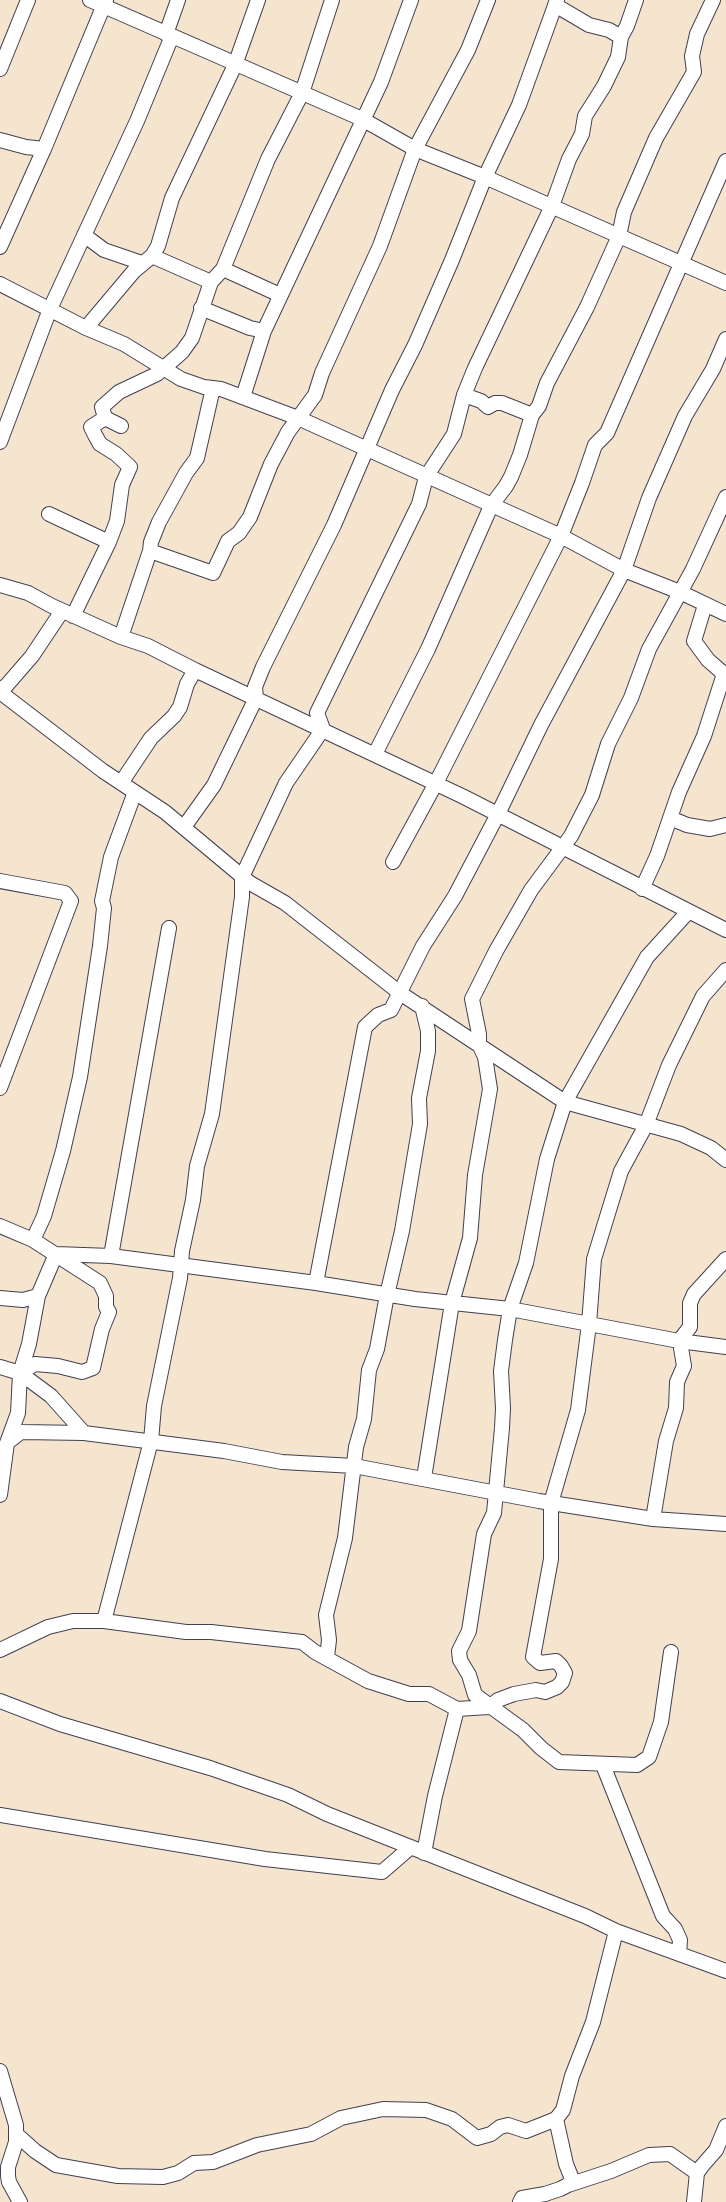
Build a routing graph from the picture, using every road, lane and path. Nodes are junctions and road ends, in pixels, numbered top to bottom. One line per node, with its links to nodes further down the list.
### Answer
1 (28, 0): 15 (street)
2 (90, 0): 10 (street)
3 (178, 0): 12 (street)
4 (258, 0): 14 (street)
5 (332, 0): 16 (street)
6 (410, 0): 17 (street)
7 (488, 0): 20 (street)
8 (636, 0): 13 (street)
9 (713, 0): 25 (street)
10 (105, 3): 12 (street); 19 (street)
11 (556, 3): 13 (street); 22 (street)
12 (169, 35): 14 (street); 24 (street)
13 (621, 37): 23 (street)
14 (235, 65): 16 (street); 27 (street)
15 (0, 69)
16 (302, 93): 17 (street); 29 (street)
17 (362, 118): 20 (street); 33 (street)
18 (0, 140): 19 (street)
19 (44, 149): 26 (street)
20 (415, 149): 22 (street); 45 (street)
21 (726, 162): 28 (street)
22 (485, 176): 23 (street); 48 (street)
23 (552, 206): 25 (street); 41 (street)
24 (84, 235): 27 (street); 35 (street)
25 (619, 236): 28 (street); 43 (street)
26 (0, 247)
27 (147, 260): 30 (street); 36 (street)
28 (680, 264): 31 (street); 53 (street)
29 (223, 269): 30 (street); 33 (street)
30 (211, 282): 34 (street)
31 (726, 283)
32 (0, 284): 35 (street)
33 (280, 295): 37 (street)
34 (201, 308): 37 (street); 39 (street)
35 (50, 309): 36 (street); 47 (street)
36 (86, 328): 39 (street)
37 (264, 331): 42 (street)
38 (726, 339): 56 (street)
39 (163, 368): 40 (street); 44 (street)
40 (213, 388): 42 (street); 55 (street)
41 (464, 395): 43 (street); 49 (street)
42 (243, 397): 45 (street)
43 (532, 415): 51 (street)
44 (105, 418): 46 (street); 54 (street)
45 (298, 418): 48 (street); 55 (street)
46 (121, 426)
47 (0, 442)
48 (368, 450): 49 (street); 65 (street)
49 (426, 477): 51 (street); 66 (street)
50 (726, 497): 58 (street)
51 (491, 506): 53 (street); 67 (street)
52 (49, 514): 54 (street)
53 (561, 536): 56 (street); 69 (street)
54 (109, 542): 60 (street)
55 (150, 551): 62 (street)
56 (624, 570): 58 (street); 71 (street)
57 (0, 585): 60 (street)
58 (680, 592): 59 (street); 75 (street)
59 (705, 605): 61 (street); 72 (street)
60 (68, 614): 62 (street); 64 (street)
61 (726, 614)
62 (121, 637): 63 (street)
63 (195, 670): 65 (street); 68 (street)
64 (0, 690): 68 (street)
65 (256, 698): 66 (street); 74 (street)
66 (323, 729): 67 (street); 77 (street)
67 (375, 754): 69 (street)
68 (121, 783): 70 (street)
69 (436, 783): 71 (street); 76 (street)
70 (135, 792): 74 (street); 92 (street)
71 (498, 814): 75 (street); 84 (street)
72 (670, 818): 73 (street); 79 (street)
73 (726, 825)
74 (184, 827): 77 (street)
75 (562, 848): 79 (street); 86 (street)
76 (393, 862)
77 (242, 877): 84 (street); 96 (street)
78 (0, 881): 87 (street)
79 (642, 889): 80 (street)
80 (688, 912): 82 (street); 88 (street)
81 (170, 928): 94 (street)
82 (726, 930)
83 (726, 970): 89 (street)
84 (400, 993): 85 (street); 97 (street)
85 (422, 1006): 86 (street); 98 (street)
86 (479, 1044): 88 (street); 101 (street)
87 (0, 1088)
88 (565, 1102): 89 (street); 102 (street)
89 (646, 1124): 90 (street); 103 (street)
90 (726, 1160)
91 (0, 1226): 92 (street)
92 (33, 1240): 93 (street)
93 (56, 1254): 94 (street); 99 (street); 107 (street)
94 (112, 1256): 96 (street)
95 (726, 1259): 104 (street)
96 (182, 1265): 97 (street); 109 (street)
97 (316, 1283): 98 (street)
98 (386, 1295): 101 (street); 111 (street)
99 (38, 1296): 100 (street); 107 (street)
100 (0, 1298)
101 (452, 1303): 102 (street); 112 (street)
102 (510, 1309): 103 (street); 113 (street)
103 (589, 1324): 104 (street); 115 (street)
104 (682, 1341): 105 (street); 116 (street)
105 (726, 1347)
106 (0, 1367): 107 (street)
107 (20, 1373): 108 (street); 110 (street)
108 (84, 1433): 109 (street); 110 (street)
109 (151, 1441): 111 (street); 118 (street)
110 (7, 1443): 114 (street)
111 (354, 1466): 112 (street); 121 (street)
112 (424, 1478): 113 (street)
113 (495, 1493): 115 (street); 123 (street)
114 (0, 1495)
115 (551, 1503): 116 (street); 123 (street)
116 (653, 1519): 117 (street)
117 (726, 1524)
118 (104, 1621): 119 (street); 121 (street)
119 (0, 1650)
120 (671, 1652): 125 (street)
121 (327, 1657): 124 (street)
122 (0, 1701): 127 (street)
123 (489, 1707): 124 (street); 125 (street)
124 (458, 1709): 128 (street)
125 (603, 1764): 130 (street)
126 (0, 1815): 127 (street)
127 (411, 1847): 128 (street)
128 (424, 1852): 129 (street)
129 (616, 1931): 130 (street); 133 (street)
130 (679, 1954): 131 (street)
131 (726, 1971)
132 (0, 2071): 135 (street)
133 (556, 2119): 135 (street); 138 (street)
134 (725, 2131): 136 (street)
135 (16, 2134): 137 (street)
136 (698, 2173): 138 (street); 141 (street)
137 (4, 2176): 139 (street)
138 (568, 2185): 140 (street)
139 (20, 2202)
140 (520, 2202)
141 (694, 2202)

